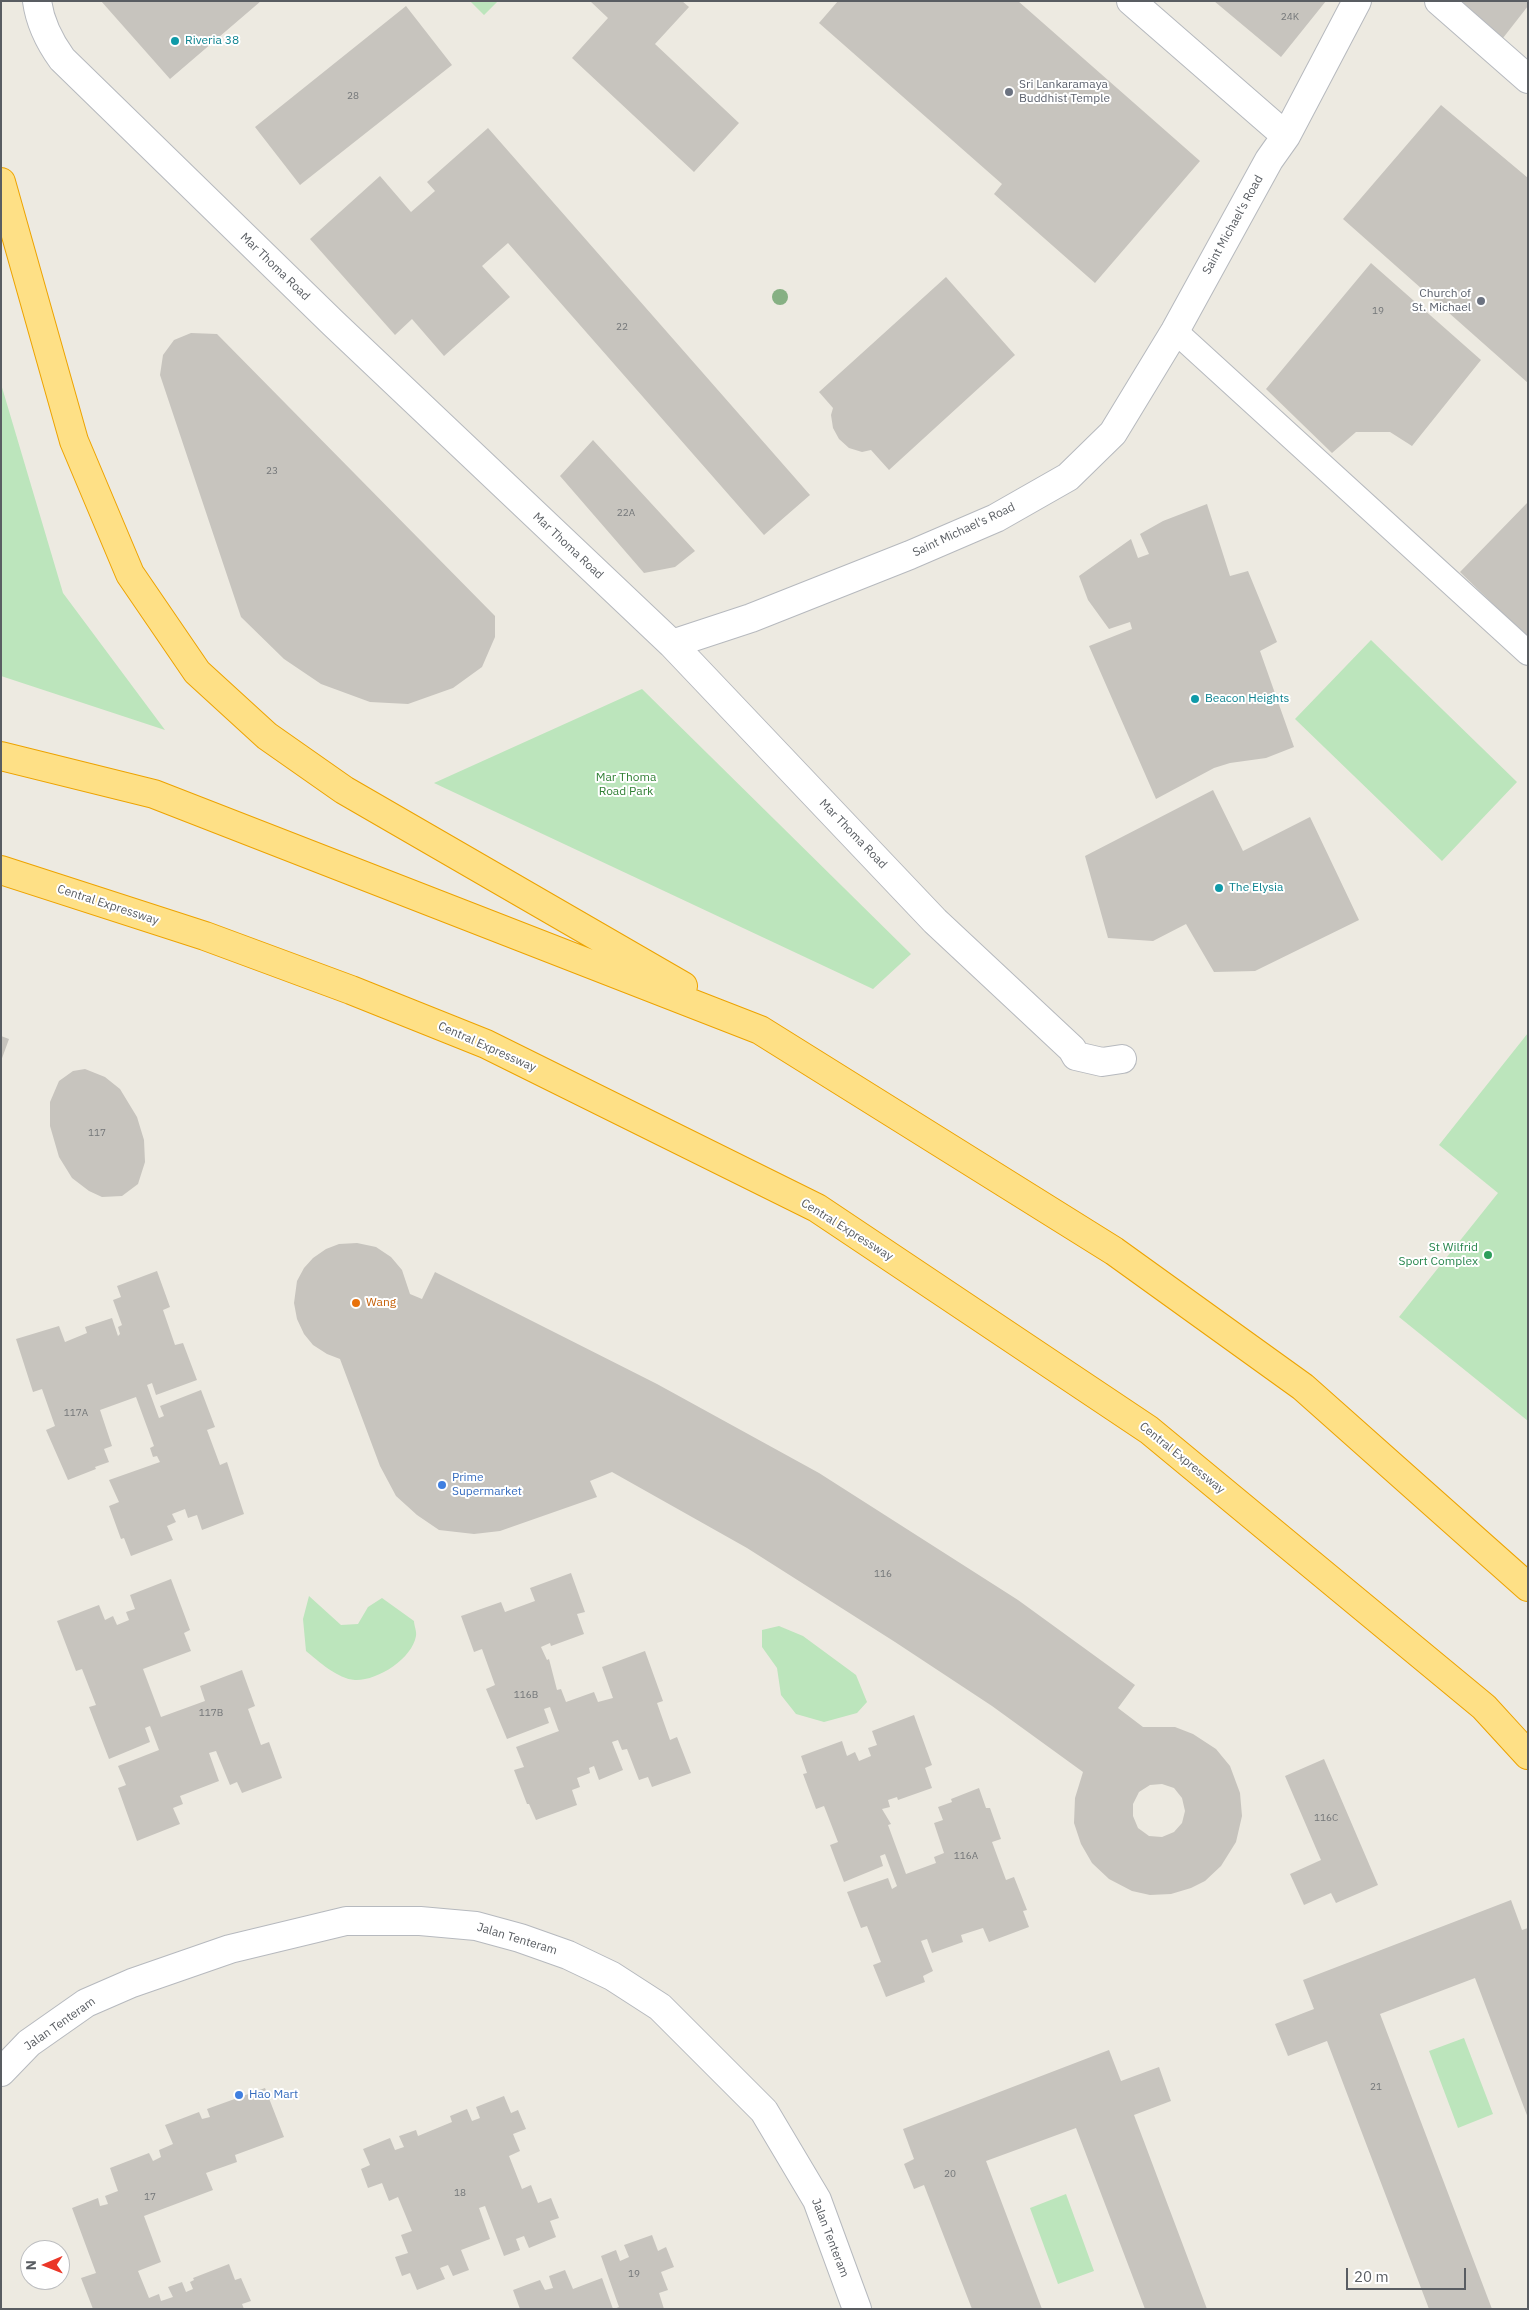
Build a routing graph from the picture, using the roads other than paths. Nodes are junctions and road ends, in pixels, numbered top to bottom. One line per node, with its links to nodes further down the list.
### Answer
1 (37, 1): 9 (street, Mar Thoma Road)
2 (1131, 1): 6 (street)
3 (1358, 1): 6 (street, Saint Michael's Road)
4 (1439, 1): 5 (street)
5 (1528, 79)
6 (1286, 136): 8 (street, Saint Michael's Road)
7 (1, 182): 13 (highway)
8 (1175, 332): 9 (street, Saint Michael's Road); 10 (lane)
9 (672, 644): 14 (street, Mar Thoma Road)
10 (1528, 653)
11 (1, 756): 13 (highway)
12 (1, 870): 16 (highway, Central Expressway)
13 (760, 1030): 15 (highway)
14 (1122, 1059)
15 (1528, 1587)
16 (1528, 1755)
17 (1, 2072): 18 (street, Jalan Tenteram)
18 (857, 2309)

